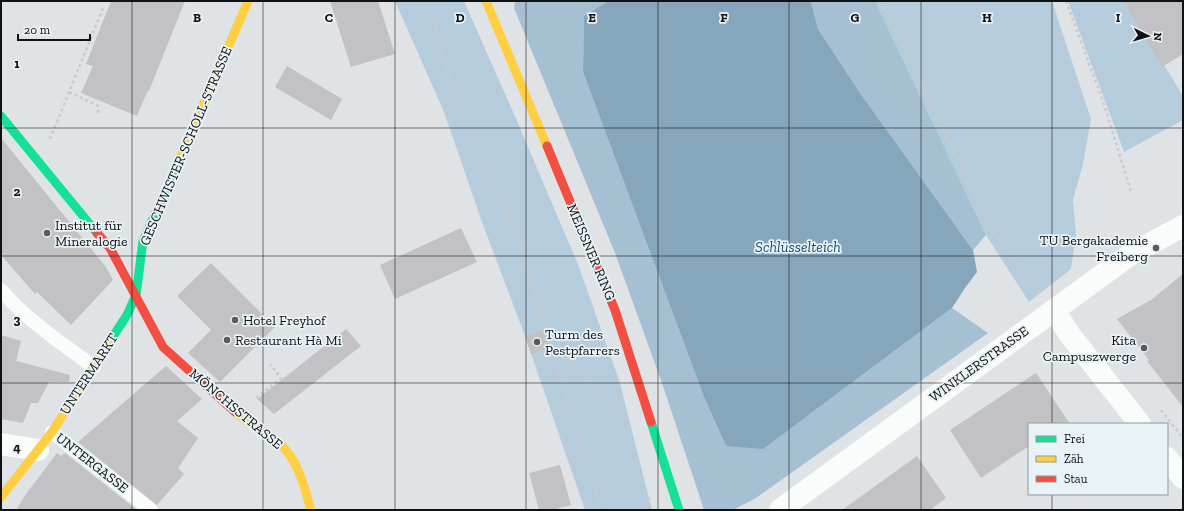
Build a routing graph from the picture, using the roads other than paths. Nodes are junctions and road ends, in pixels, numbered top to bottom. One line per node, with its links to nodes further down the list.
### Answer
1 (248, 1): 6 (street, GESCHWISTER-SCHOLL-STRASSE)
2 (486, 1): 18 (street, MEISSNER RING)
3 (1, 116): 6 (street, MÖNCHSSTRASSE)
4 (1183, 226): 7 (street, WINKLERSTRASSE)
5 (1, 290): 8 (lane)
6 (136, 295): 8 (street, UNTERMARKT); 17 (street, MÖNCHSSTRASSE)
7 (1054, 310): 9 (street); 19 (street, WINKLERSTRASSE)
8 (94, 367): 10 (street, UNTERMARKT)
9 (1139, 423)
10 (52, 432): 12 (street, UNTERMARKT); 16 (lane, UNTERGASSE)
11 (1, 444): 12 (street)
12 (38, 450): 15 (street, UNTERMARKT)
13 (1168, 459): 14 (street)
14 (1183, 478)
15 (1, 497)
16 (151, 510)
17 (311, 510)
18 (679, 510)
19 (780, 510)

